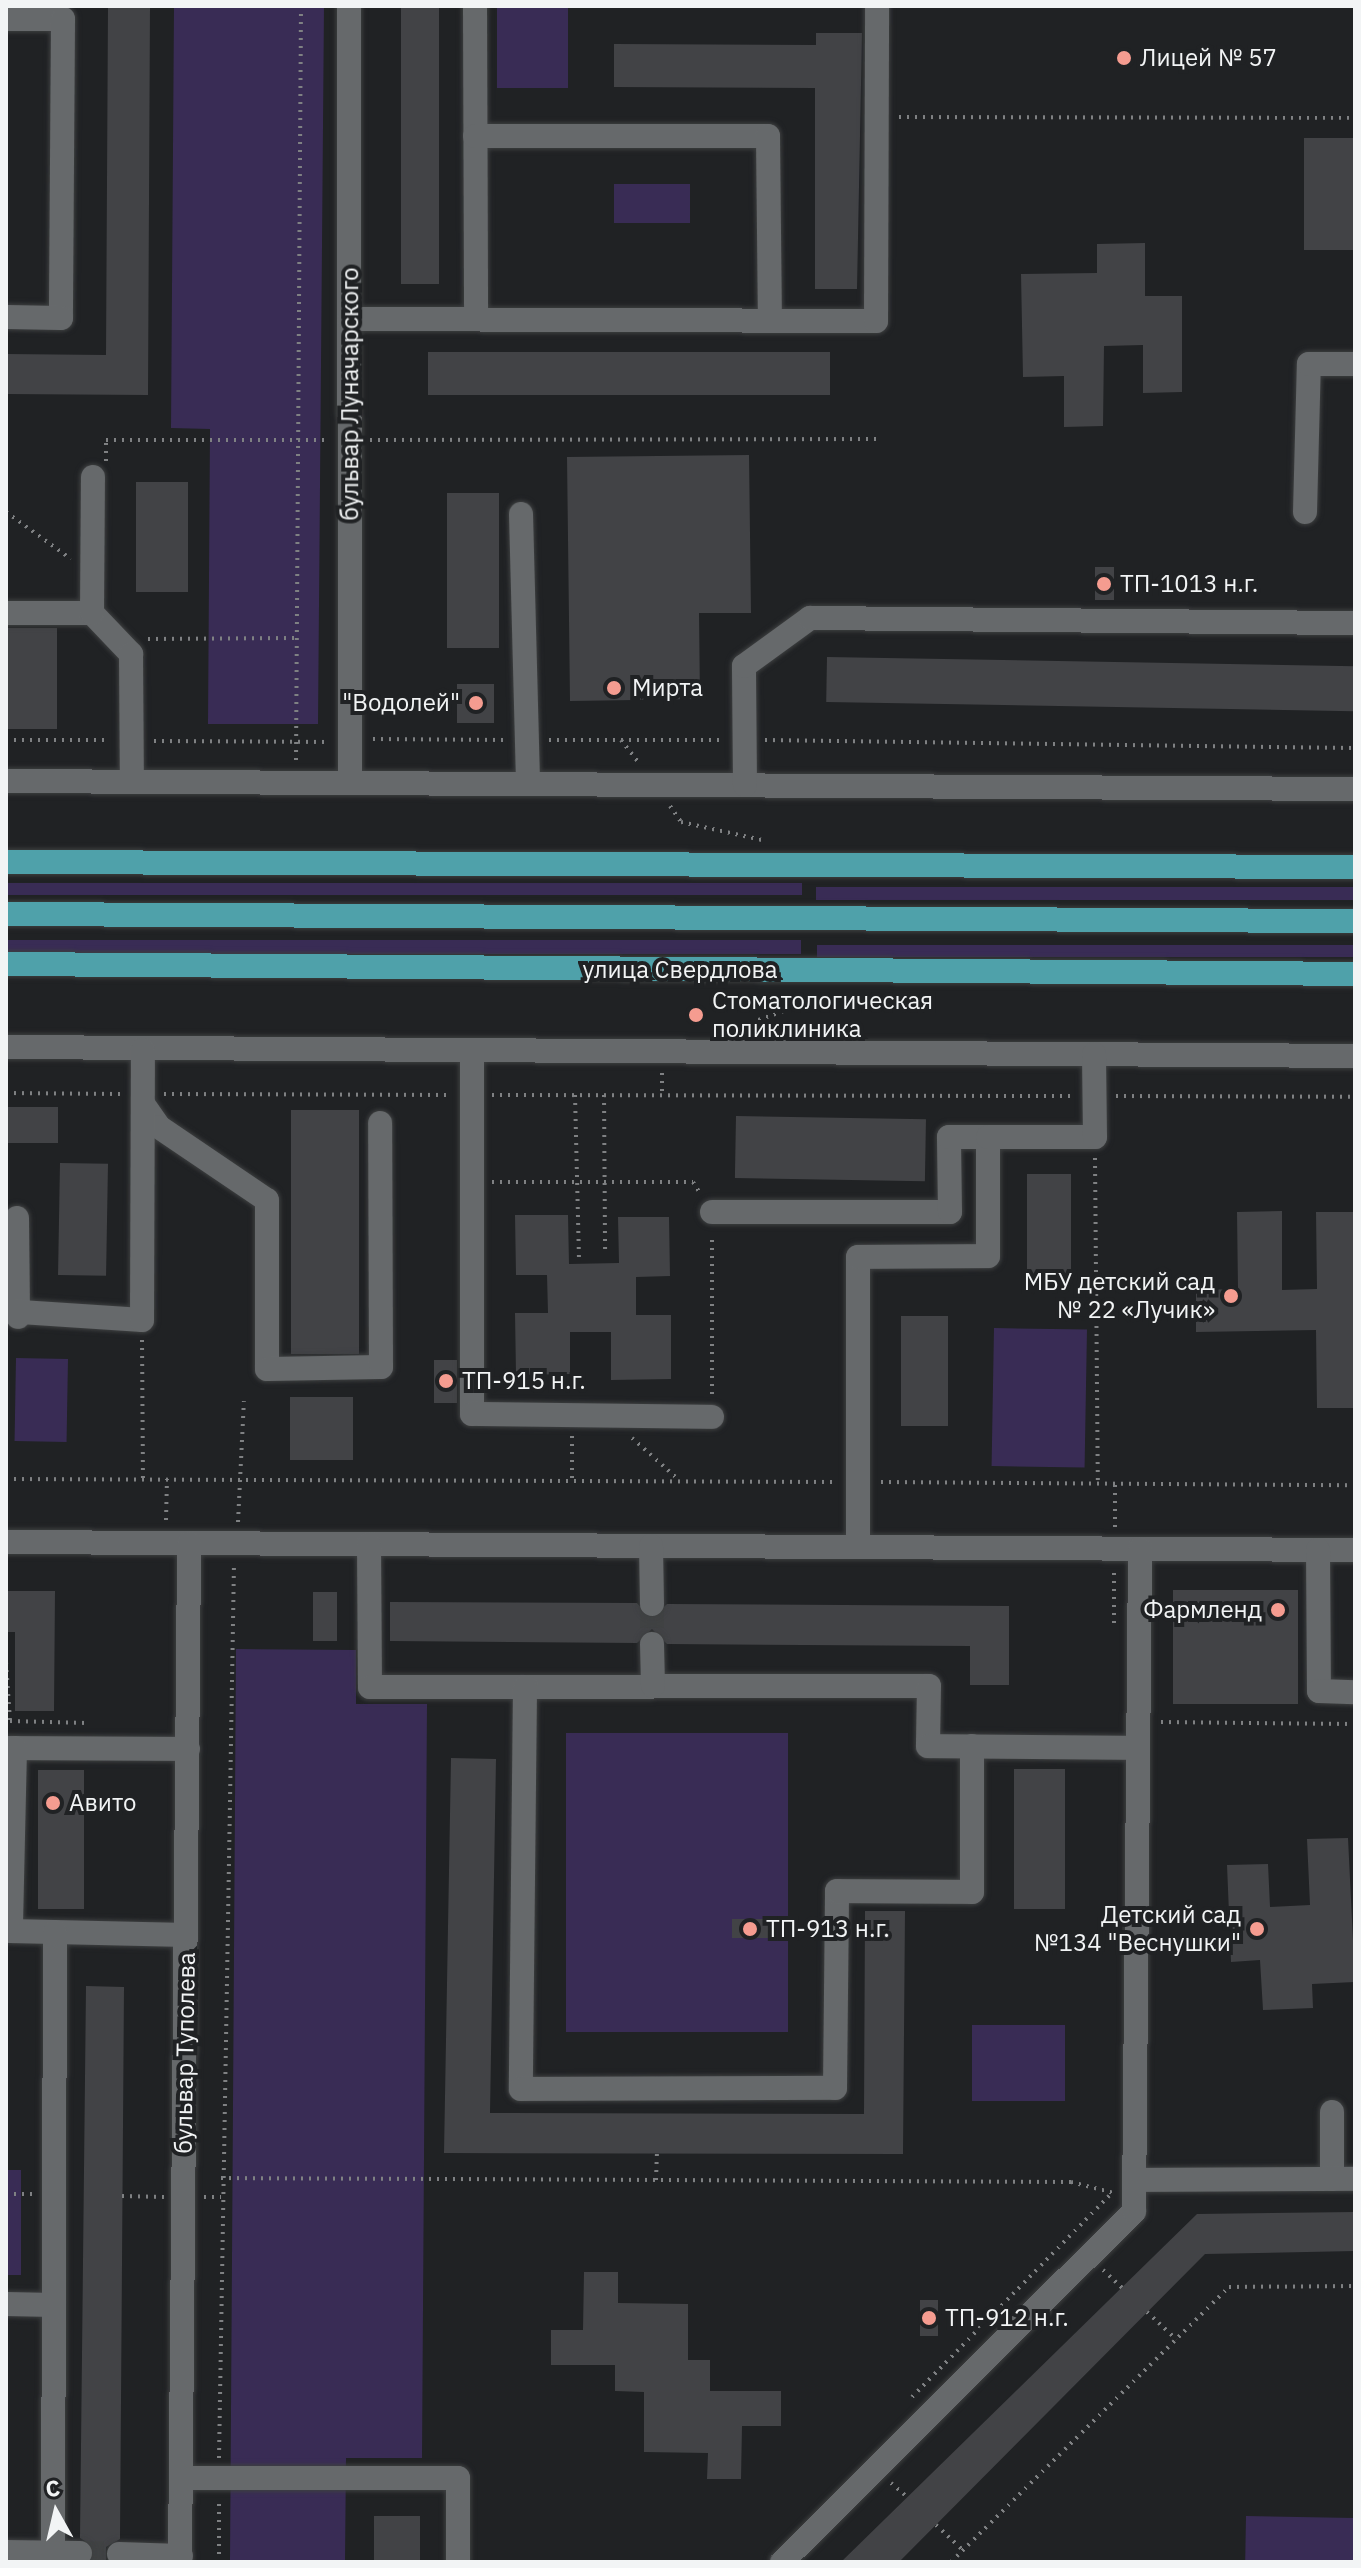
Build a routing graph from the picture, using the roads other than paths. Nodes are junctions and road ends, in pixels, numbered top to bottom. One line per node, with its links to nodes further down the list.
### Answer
1 (349, 6): 7 (street, бульвар Луначарского)
2 (475, 6): 5 (street)
3 (877, 6): 9 (street)
4 (6, 19): 6 (street)
5 (475, 136): 8 (street); 9 (street)
6 (6, 317)
7 (349, 319): 8 (street); 19 (street, бульвар Луначарского)
8 (476, 319): 9 (street)
9 (770, 320)
10 (1355, 364): 12 (street)
11 (99, 474): 15 (street)
12 (1305, 512)
13 (521, 514): 20 (street)
14 (6, 613): 15 (street)
15 (92, 613): 18 (street)
16 (1355, 623): 21 (street)
17 (6, 781): 18 (street)
18 (132, 782): 19 (street)
19 (350, 782): 20 (street)
20 (528, 784): 21 (street)
21 (745, 785): 22 (street)
22 (1355, 789)
23 (6, 862): 24 (main road)
24 (1355, 867)
25 (6, 914): 26 (main road)
26 (1355, 921)
27 (6, 964): 28 (main road, улица Свердлова)
28 (1355, 974)
29 (6, 1047): 30 (street)
30 (143, 1050): 31 (street); 34 (street)
31 (472, 1051): 32 (street); 40 (street)
32 (1094, 1054): 33 (street); 36 (street)
33 (1355, 1056)
34 (143, 1099): 35 (street); 39 (street)
35 (380, 1123)
36 (988, 1137): 37 (street); 45 (street)
37 (712, 1212)
38 (17, 1218): 39 (street)
39 (12, 1314)
40 (712, 1417)
41 (6, 1542): 42 (street)
42 (189, 1543): 43 (street); 57 (street, бульвар Туполева)
43 (369, 1544): 44 (street); 52 (street)
44 (651, 1546): 45 (street); 49 (street)
45 (858, 1547): 46 (street)
46 (1140, 1549): 47 (street); 56 (street)
47 (1318, 1550): 48 (street); 53 (street)
48 (1355, 1550)
49 (652, 1604)
50 (652, 1644): 51 (street)
51 (653, 1686): 52 (street); 54 (street)
52 (525, 1687): 54 (street)
53 (1355, 1692)
54 (972, 1746): 56 (street)
55 (10, 1748): 57 (street); 58 (street)
56 (1137, 1748): 61 (street)
57 (188, 1749): 59 (street, бульвар Туполева)
58 (55, 1932): 59 (street); 64 (street)
59 (186, 1935): 65 (street, бульвар Туполева)
60 (1332, 2112): 62 (street)
61 (1123, 2178): 62 (street); 72 (street)
62 (1343, 2179)
63 (6, 2304): 64 (street)
64 (54, 2305): 69 (street)
65 (181, 2478): 70 (street, бульвар Туполева); 71 (street)
66 (6, 2552): 69 (street)
67 (80, 2553): 69 (street)
68 (119, 2554): 70 (street)
69 (53, 2558)
70 (180, 2559)
71 (458, 2562)
72 (782, 2562)

